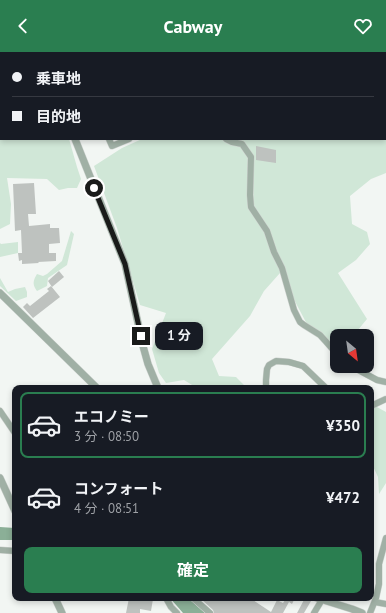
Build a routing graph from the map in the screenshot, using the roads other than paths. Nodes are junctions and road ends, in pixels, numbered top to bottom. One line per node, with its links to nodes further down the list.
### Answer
1 (75, 140): 10 (street)
2 (109, 140): 3 (street)
3 (127, 140)
4 (228, 140): 6 (street)
5 (0, 293): 9 (street)
6 (330, 346)
7 (364, 373): 8 (street)
8 (386, 382)
9 (94, 385)
10 (157, 385)
11 (266, 385): 12 (street)
12 (323, 385)
13 (386, 399): 14 (street)
14 (374, 405)
15 (0, 411): 16 (street)
16 (12, 429)
17 (0, 478): 18 (street)
18 (12, 504)
19 (386, 538): 27 (street)
20 (0, 550): 21 (street)
21 (12, 551)
22 (56, 601): 29 (street)
23 (168, 601): 30 (street)
24 (196, 601): 31 (street)
25 (320, 601): 32 (street)
26 (326, 601): 33 (street)
27 (375, 602): 28 (street); 34 (street)
28 (386, 604)
29 (62, 613)
30 (177, 613)
31 (210, 613)
32 (314, 613)
33 (362, 613)
34 (370, 613)

